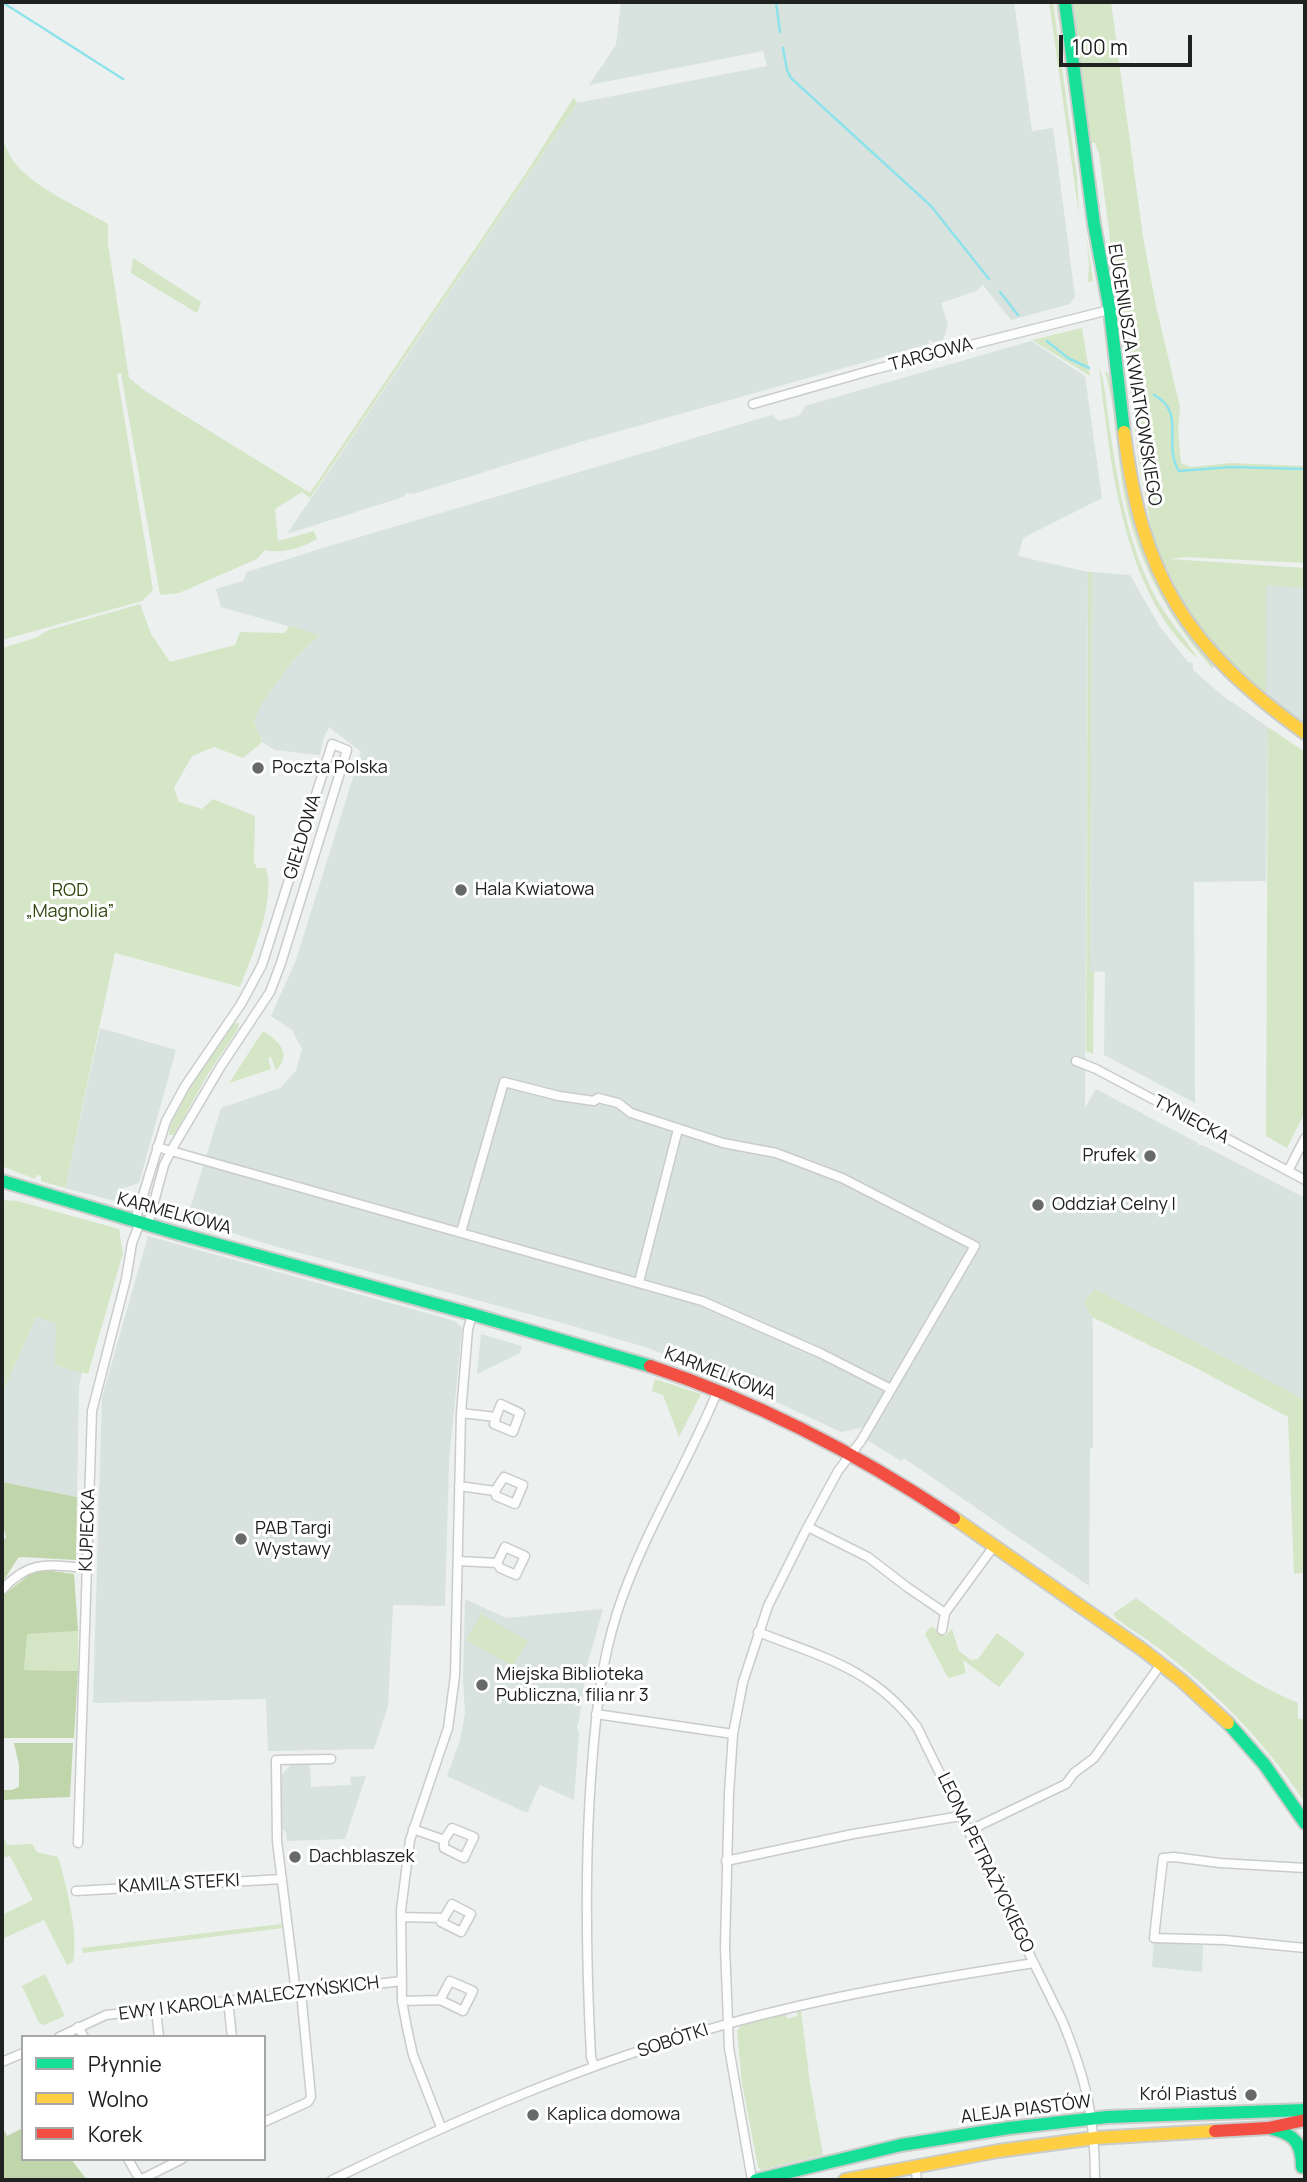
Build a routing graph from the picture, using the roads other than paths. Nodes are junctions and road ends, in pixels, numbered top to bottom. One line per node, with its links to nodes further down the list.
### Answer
1 (1065, 2): 2 (street, EUGENIUSZA KWIATKOWSKIEGO)
2 (1110, 310): 3 (street, TARGOWA); 4 (street, EUGENIUSZA KWIATKOWSKIEGO)
3 (753, 404)
4 (1305, 733)
5 (301, 842): 6 (street); 6 (street, GIEŁDOWA); 7 (street, GIEŁDOWA)
6 (317, 847): 8 (street, GIEŁDOWA)
7 (291, 877): 8 (street); 9 (street, GIEŁDOWA)
8 (307, 882): 10 (street, GIEŁDOWA)
9 (238, 1007): 10 (street); 14 (street, GIEŁDOWA)
10 (253, 1018): 15 (street, GIEŁDOWA)
11 (1076, 1061): 16 (street, TYNIECKA)
12 (678, 1129): 20 (street); 21 (street); 23 (street)
13 (1305, 1138): 16 (street)
14 (157, 1147): 15 (street); 19 (street, GIEŁDOWA)
15 (172, 1149): 19 (street, GIEŁDOWA); 20 (street)
16 (1288, 1171): 17 (street, TYNIECKA)
17 (1305, 1180)
18 (2, 1181): 19 (street, KARMELKOWA)
19 (141, 1222): 22 (street, KARMELKOWA); 34 (street, KUPIECKA)
20 (461, 1232): 21 (street)
21 (639, 1282): 23 (street)
22 (472, 1315): 24 (street, KARMELKOWA); 25 (street)
23 (891, 1389): 27 (street)
24 (718, 1390): 27 (street, KARMELKOWA); 40 (street)
25 (461, 1413): 26 (street); 28 (street)
26 (496, 1417)
27 (852, 1452): 30 (street); 31 (street, KARMELKOWA)
28 (459, 1486): 29 (street); 32 (street)
29 (495, 1491)
30 (808, 1527): 36 (street); 38 (street)
31 (995, 1546): 36 (street); 39 (street, KARMELKOWA)
32 (458, 1560): 33 (street); 45 (street)
33 (497, 1563)
34 (87, 1568): 35 (street); 48 (street, KUPIECKA)
35 (2, 1590)
36 (945, 1613): 37 (street)
37 (942, 1630)
38 (758, 1632): 41 (street); 43 (street, LEONA PETRAŻYCKIEGO)
39 (1161, 1664): 44 (street, KARMELKOWA); 46 (street)
40 (596, 1714): 41 (street); 71 (street)
41 (733, 1734): 49 (street)
42 (331, 1759): 51 (street)
43 (961, 1816): 46 (street, LEONA PETRAŻYCKIEGO); 49 (street)
44 (1305, 1823)
45 (413, 1829): 47 (street); 53 (street)
46 (968, 1831): 56 (street, LEONA PETRAŻYCKIEGO)
47 (444, 1840)
48 (78, 1843)
49 (726, 1861): 63 (street)
50 (1305, 1868): 55 (street)
51 (282, 1879): 52 (street, KAMILA STEFKI); 58 (street)
52 (76, 1891)
53 (401, 1917): 54 (street); 57 (street)
54 (444, 1918)
55 (1305, 1948)
56 (1034, 1963): 63 (street, SOBÓTKI); 73 (street, LEONA PETRAŻYCKIEGO)
57 (402, 1981): 58 (street, EWY I KAROLA MALECZYŃSKICH); 61 (street)
58 (299, 1992): 60 (street, EWY I KAROLA MALECZYŃSKICH); 75 (street)
59 (440, 2000): 61 (street)
60 (228, 2001): 62 (street, EWY I KAROLA MALECZYŃSKICH); 68 (street)
61 (402, 2001): 76 (street)
62 (156, 2009): 64 (street, EWY I KAROLA MALECZYŃSKICH); 67 (street)
63 (728, 2023): 71 (street, SOBÓTKI); 84 (street)
64 (79, 2027): 65 (street, EWY I KAROLA MALECZYŃSKICH); 66 (street)
65 (63, 2035)
66 (83, 2035)
67 (159, 2035)
68 (232, 2035)
69 (20, 2054): 70 (street)
70 (2, 2062)
71 (594, 2066): 76 (street, SOBÓTKI)
72 (1305, 2110): 73 (street, ALEJA PIASTÓW)
73 (1093, 2119): 78 (street, LEONA PETRAŻYCKIEGO); 84 (street, ALEJA PIASTÓW)
74 (1305, 2120): 77 (street, ALEJA PIASTÓW)
75 (266, 2121)
76 (441, 2127): 83 (street, SOBÓTKI)
77 (1268, 2128): 78 (street, ALEJA PIASTÓW); 81 (street)
78 (1095, 2138): 82 (street, ALEJA PIASTÓW); 87 (street, LEONA PETRAŻYCKIEGO)
79 (129, 2161): 80 (street)
80 (178, 2161)
81 (1304, 2162): 88 (street)
82 (915, 2165): 85 (street, ALEJA PIASTÓW); 86 (street)
83 (332, 2180)
84 (754, 2180)
85 (845, 2180)
86 (917, 2180)
87 (1095, 2180)
88 (1298, 2180)

